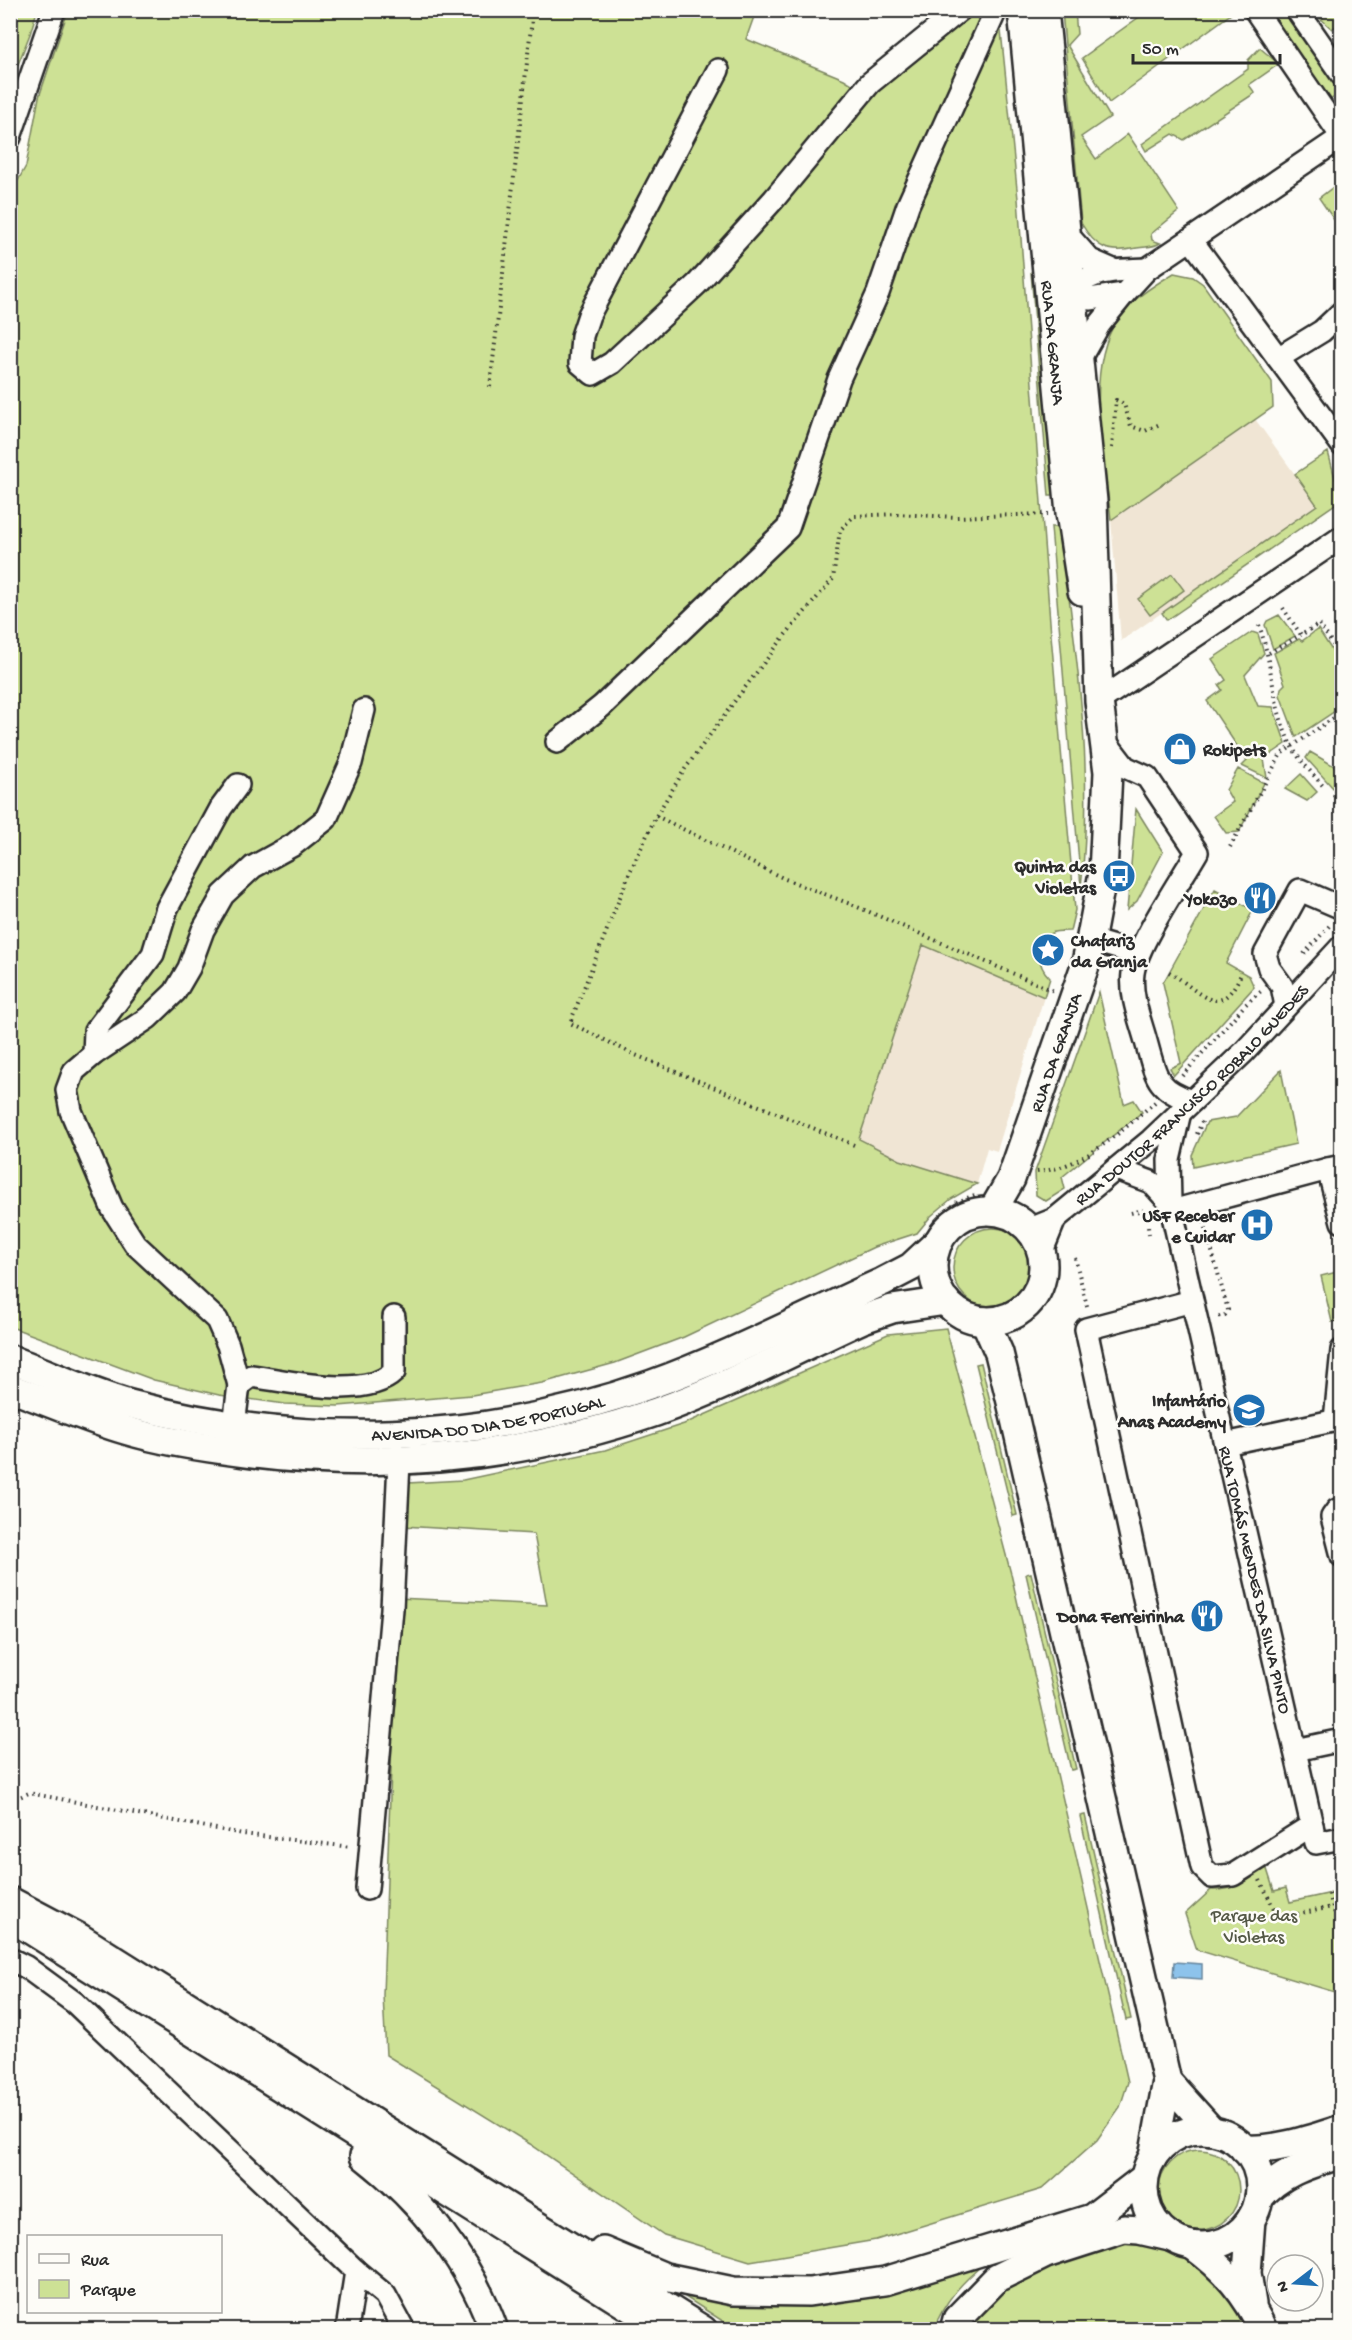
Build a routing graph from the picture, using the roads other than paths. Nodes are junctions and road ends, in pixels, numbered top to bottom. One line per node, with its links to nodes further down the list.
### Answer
1 (54, 10): 10 (street)
2 (960, 10): 8 (street)
3 (996, 10): 29 (street)
4 (1022, 10): 12 (main road, RUA DA GRANJA)
5 (1044, 10): 13 (main road, RUA DA GRANJA)
6 (1255, 10): 11 (street)
7 (1297, 10): 9 (street)
8 (717, 70)
9 (1341, 75)
10 (10, 137)
11 (1341, 137): 14 (street)
12 (1039, 202): 17 (street); 20 (main road, RUA DA GRANJA)
13 (1067, 234): 16 (street); 17 (main road, RUA DA GRANJA)
14 (1192, 241): 15 (street); 21 (street)
15 (1147, 269): 16 (street); 18 (street)
16 (1113, 270): 17 (street)
17 (1072, 290): 18 (street); 20 (street); 22 (main road, RUA DA GRANJA)
18 (1124, 294): 22 (street)
19 (1341, 312): 21 (street)
20 (1051, 321): 25 (main road, RUA DA GRANJA)
21 (1278, 358): 23 (street)
22 (1079, 360): 25 (main road, RUA DA GRANJA)
23 (1341, 445)
24 (1341, 537): 26 (street)
25 (1098, 674): 26 (main road, RUA DA GRANJA)
26 (1099, 700): 28 (main road, RUA DA GRANJA)
27 (364, 710): 36 (street)
28 (1105, 741): 32 (main road, RUA DA GRANJA); 34 (street)
29 (557, 742)
30 (238, 785): 36 (street)
31 (1339, 913): 35 (street)
32 (1090, 940): 34 (street); 41 (main road, RUA DA GRANJA)
33 (1341, 946): 35 (street, RUA DOUTOR FRANCISCO ROBALO GUEDES)
34 (1138, 954): 37 (street)
35 (1286, 1006): 37 (street, RUA DOUTOR FRANCISCO ROBALO GUEDES)
36 (94, 1054): 50 (street)
37 (1191, 1110): 39 (street, RUA DOUTOR FRANCISCO ROBALO GUEDES); 40 (street, RUA TOMÁS MENDES DA SILVA PINTO)
38 (1335, 1168): 40 (street); 42 (street)
39 (1116, 1169): 40 (street); 41 (street, RUA DOUTOR FRANCISCO ROBALO GUEDES)
40 (1171, 1207): 44 (street, RUA TOMÁS MENDES DA SILVA PINTO)
41 (1012, 1219): 43 (main road); 47 (main road)
42 (1341, 1222)
43 (937, 1232): 45 (main road); 53 (main road, AVENIDA DO DIA DE PORTUGAL)
44 (1192, 1301): 54 (street, RUA TOMÁS MENDES DA SILVA PINTO); 60 (street)
45 (946, 1302): 47 (main road); 55 (main road, AVENIDA DO DIA DE PORTUGAL)
46 (394, 1317): 50 (street)
47 (994, 1320): 67 (main road)
48 (1341, 1350): 52 (street)
49 (10, 1359): 53 (main road, AVENIDA DO DIA DE PORTUGAL)
50 (239, 1385): 53 (street)
51 (10, 1389): 55 (main road, AVENIDA DO DIA DE PORTUGAL)
52 (1338, 1419): 54 (street)
53 (234, 1425)
54 (1225, 1444): 59 (street, RUA TOMÁS MENDES DA SILVA PINTO)
55 (399, 1462): 62 (street)
56 (1341, 1509): 57 (street)
57 (1341, 1556)
58 (1341, 1740): 59 (street)
59 (1295, 1750): 60 (street, RUA TOMÁS MENDES DA SILVA PINTO)
60 (1314, 1834): 61 (street)
61 (1341, 1838)
62 (367, 1889)
63 (10, 1901): 74 (main road)
64 (10, 1916): 66 (main road)
65 (10, 1959): 76 (street)
66 (257, 2072): 80 (main road); 81 (main road)
67 (1167, 2081): 69 (main road); 72 (main road)
68 (1341, 2129): 70 (main road)
69 (1212, 2131): 70 (main road); 72 (main road)
70 (1244, 2149): 73 (main road)
71 (1341, 2154): 73 (main road)
72 (1149, 2167): 74 (main road); 75 (main road)
73 (1255, 2209): 75 (main road); 77 (main road)
74 (534, 2223): 82 (main road)
75 (1181, 2241): 77 (main road); 83 (main road)
76 (356, 2271): 78 (street); 79 (street)
77 (1252, 2305): 84 (main road)
78 (347, 2330)
79 (404, 2330)
80 (494, 2330)
81 (666, 2330)
82 (703, 2330)
83 (954, 2330)
84 (1263, 2330)

